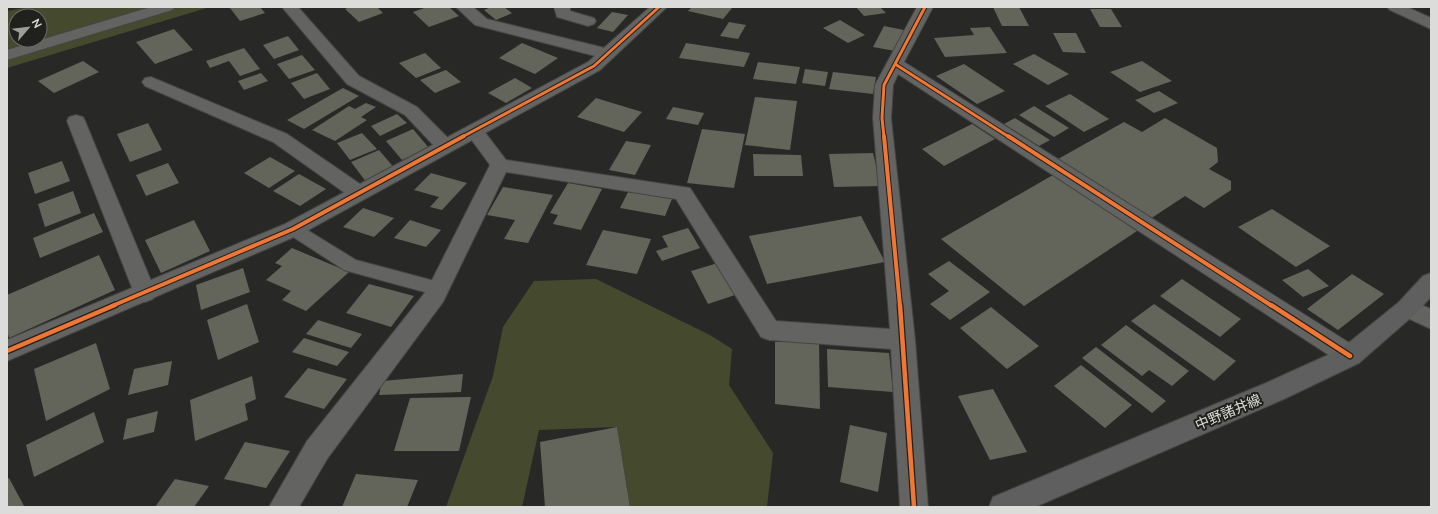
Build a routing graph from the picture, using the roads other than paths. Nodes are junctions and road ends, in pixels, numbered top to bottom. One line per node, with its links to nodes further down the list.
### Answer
1 (167, 7): 11 (street)
2 (290, 7): 16 (street)
3 (464, 7): 10 (street)
4 (562, 7): 8 (street)
5 (659, 7): 10 (street)
6 (925, 7): 12 (street)
7 (1395, 7): 9 (street)
8 (588, 22)
9 (1431, 24)
10 (607, 54): 15 (street)
11 (7, 55)
12 (895, 64): 25 (street); 27 (street)
13 (151, 82): 18 (street)
14 (76, 121): 22 (street)
15 (474, 131): 16 (street); 17 (street)
16 (445, 146): 18 (street)
17 (500, 165): 21 (street); 25 (street)
18 (359, 193): 19 (street)
19 (293, 229): 21 (lane); 22 (street)
20 (1431, 282): 23 (main road, 中野諸井線)
21 (438, 289): 28 (street)
22 (145, 293): 26 (street)
23 (1407, 308): 24 (street); 27 (main road, 中野諸井線)
24 (1431, 320)
25 (904, 340): 29 (street)
26 (7, 351)
27 (1350, 356): 30 (main road, 中野諸井線)
28 (283, 507)
29 (914, 507)
30 (1003, 507)

